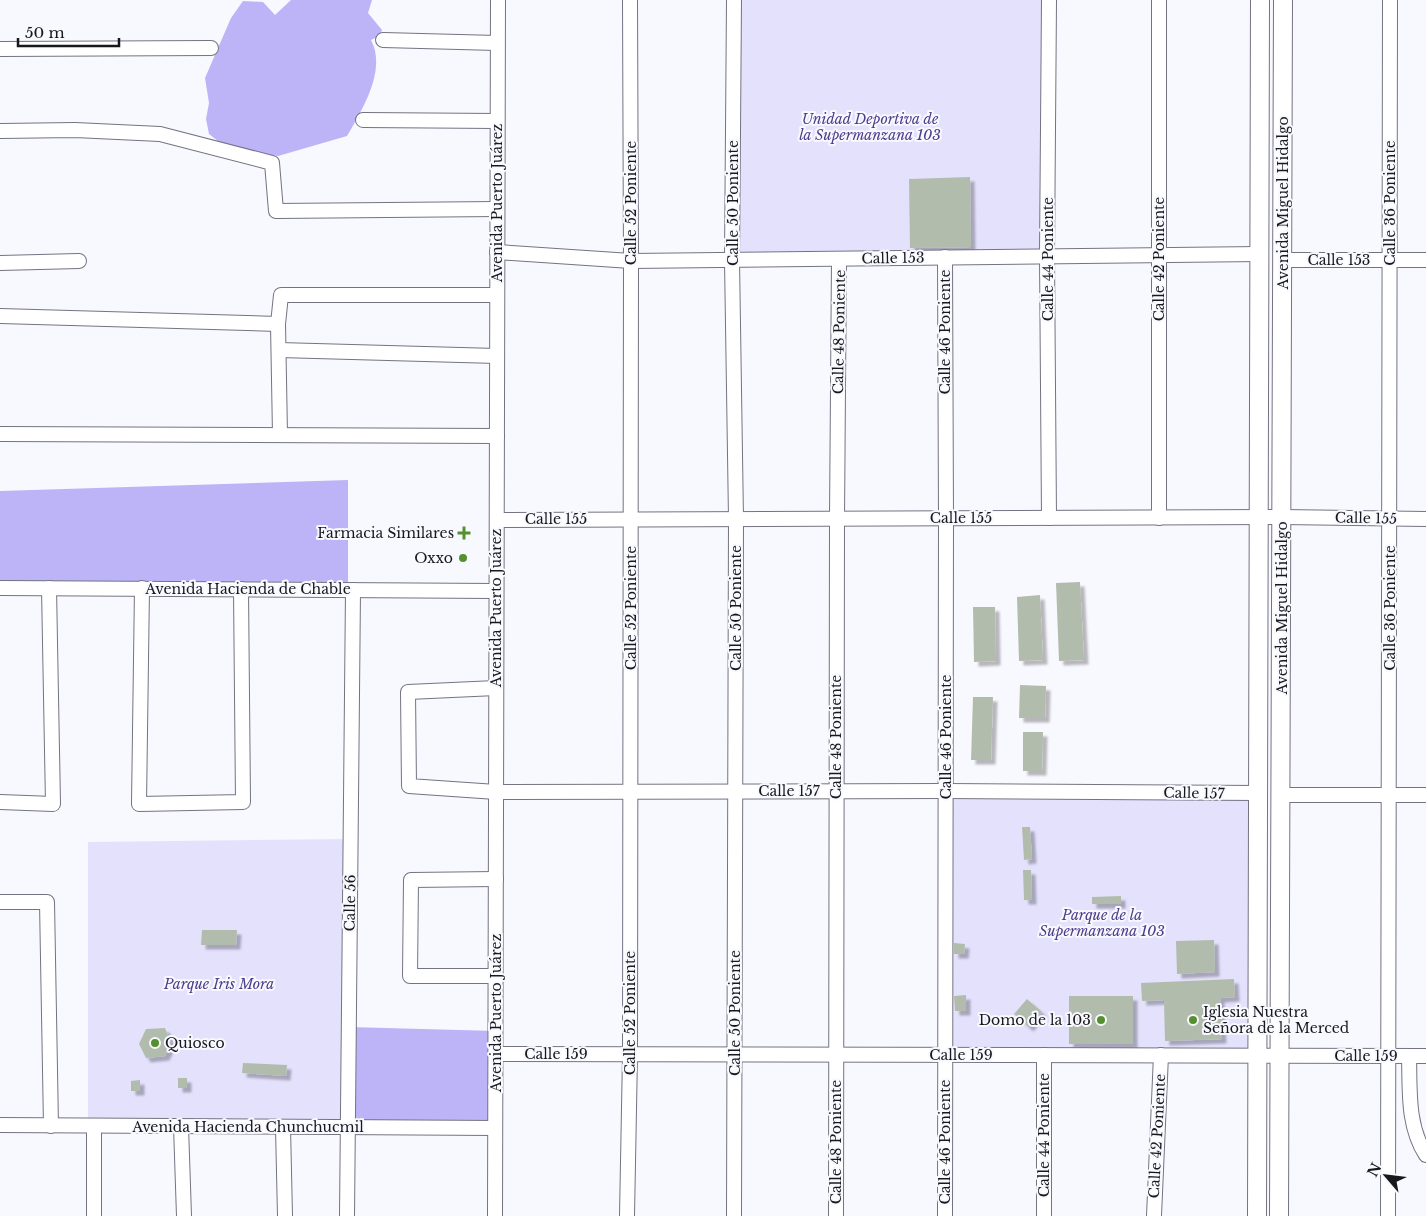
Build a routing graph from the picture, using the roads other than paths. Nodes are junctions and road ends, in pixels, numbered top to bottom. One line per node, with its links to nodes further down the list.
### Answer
1 (498, 0): 10 (street, Avenida Puerto Juárez)
2 (630, 0): 28 (street, Calle 52 Poniente)
3 (734, 0): 23 (street, Calle 50 Poniente)
4 (1049, 0): 20 (street, Calle 44 Poniente)
5 (1159, 0): 19 (street, Calle 42 Poniente)
6 (1260, 0): 18 (main road, Avenida Miguel Hidalgo)
7 (1283, 0): 24 (main road, Avenida Miguel Hidalgo)
8 (1390, 0): 25 (street, Calle 36 Poniente)
9 (383, 40): 10 (street)
10 (498, 43): 14 (street, Avenida Puerto Juárez)
11 (211, 48): 12 (street)
12 (0, 49)
13 (363, 120): 14 (street)
14 (497, 121): 16 (street, Avenida Puerto Juárez)
15 (0, 131): 16 (street)
16 (497, 209): 17 (street, Avenida Puerto Juárez)
17 (497, 252): 28 (street, Calle 153); 30 (street, Avenida Puerto Juárez)
18 (1260, 254): 19 (street, Calle 153); 38 (main road, Avenida Miguel Hidalgo)
19 (1159, 255): 20 (street, Calle 153); 43 (street, Calle 42 Poniente)
20 (1047, 256): 21 (street, Calle 153); 42 (street, Calle 44 Poniente)
21 (945, 257): 22 (street, Calle 153); 41 (street, Calle 46 Poniente)
22 (840, 258): 23 (street, Calle 153); 40 (street, Calle 48 Poniente)
23 (732, 260): 28 (street, Calle 153); 46 (street, Calle 50 Poniente)
24 (1283, 260): 25 (street, Calle 153); 39 (main road, Avenida Miguel Hidalgo)
25 (1390, 260): 26 (street, Calle 153); 44 (street, Calle 36 Poniente)
26 (1426, 260)
27 (79, 261): 29 (street)
28 (631, 261): 45 (street, Calle 52 Poniente)
29 (0, 263)
30 (497, 295): 32 (street); 34 (street, Avenida Puerto Juárez)
31 (0, 316): 32 (street)
32 (278, 324): 33 (street)
33 (279, 350): 34 (street); 36 (street)
34 (497, 356): 37 (street, Avenida Puerto Juárez)
35 (0, 434): 36 (street)
36 (280, 435): 37 (street)
37 (497, 436): 48 (street, Avenida Puerto Juárez)
38 (1260, 517): 39 (street, Calle 155); 43 (street, Calle 155); 61 (main road, Avenida Miguel Hidalgo)
39 (1282, 517): 44 (street, Calle 155); 62 (main road, Avenida Miguel Hidalgo)
40 (837, 518): 41 (street, Calle 155); 46 (street, Calle 155); 57 (street, Calle 48 Poniente)
41 (946, 518): 42 (street, Calle 155); 58 (street, Calle 46 Poniente)
42 (1049, 518): 43 (street, Calle 155)
43 (1159, 518)
44 (1390, 518): 47 (street, Calle 155); 63 (street, Calle 36 Poniente)
45 (631, 519): 46 (street, Calle 155); 48 (street, Calle 155); 60 (street, Calle 52 Poniente)
46 (736, 519): 56 (street, Calle 50 Poniente)
47 (1426, 519)
48 (497, 520): 54 (street, Avenida Puerto Juárez)
49 (0, 588): 50 (street, Avenida Hacienda de Chable)
50 (50, 588): 51 (street, Avenida Hacienda de Chable); 65 (street)
51 (142, 588): 52 (street, Avenida Hacienda de Chable); 52 (street)
52 (241, 589): 53 (street, Avenida Hacienda de Chable)
53 (353, 590): 54 (street, Avenida Hacienda de Chable); 86 (street, Calle 56)
54 (496, 591): 55 (street, Avenida Puerto Juárez)
55 (496, 688): 59 (street, Avenida Puerto Juárez); 59 (street, Calle 157)
56 (736, 791): 57 (street, Calle 157); 60 (street, Calle 157); 70 (street, Calle 50 Poniente)
57 (836, 791): 58 (street, Calle 157); 72 (street, Calle 48 Poniente)
58 (946, 791): 61 (street, Calle 157); 73 (street, Calle 46 Poniente)
59 (496, 792): 60 (street, Calle 157); 66 (street, Avenida Puerto Juárez)
60 (630, 792): 71 (street, Calle 52 Poniente)
61 (1258, 794): 76 (main road, Avenida Miguel Hidalgo)
62 (1280, 795): 63 (street); 77 (main road, Avenida Miguel Hidalgo)
63 (1389, 795): 64 (street); 78 (street, Calle 36 Poniente)
64 (1426, 795)
65 (0, 802)
66 (496, 879): 68 (street, Avenida Puerto Juárez); 68 (street)
67 (0, 902): 82 (street)
68 (496, 976): 69 (street, Avenida Puerto Juárez)
69 (496, 1054): 71 (street, Calle 159); 87 (street, Avenida Puerto Juárez)
70 (735, 1054): 71 (street, Calle 159); 72 (street, Calle 159); 95 (street, Calle 50 Poniente)
71 (630, 1055): 94 (street, Calle 52 Poniente)
72 (836, 1055): 73 (street, Calle 159); 96 (street, Calle 48 Poniente)
73 (945, 1055): 74 (street, Calle 159); 97 (street, Calle 46 Poniente)
74 (1044, 1055): 75 (street, Calle 159); 98 (street, Calle 44 Poniente)
75 (1161, 1055): 76 (street, Calle 159); 99 (street, Calle 42 Poniente)
76 (1258, 1056): 77 (street, Calle 159); 100 (main road, Avenida Miguel Hidalgo)
77 (1280, 1056): 78 (street, Calle 159); 101 (main road, Avenida Miguel Hidalgo)
78 (1389, 1056): 79 (street, Calle 159); 102 (street, Calle 36 Poniente)
79 (1409, 1056): 80 (street, Calle 159); 88 (street)
80 (1426, 1056)
81 (0, 1125): 82 (street, Avenida Hacienda Chunchucmil)
82 (52, 1126): 83 (street, Avenida Hacienda Chunchucmil)
83 (94, 1126): 84 (street, Avenida Hacienda Chunchucmil); 89 (street)
84 (181, 1126): 85 (street, Avenida Hacienda Chunchucmil); 90 (street)
85 (283, 1127): 86 (street, Avenida Hacienda Chunchucmil); 91 (street)
86 (348, 1127): 87 (street, Avenida Hacienda Chunchucmil); 92 (street, Calle 56)
87 (496, 1128): 93 (street, Avenida Puerto Juárez)
88 (1425, 1151)
89 (94, 1216)
90 (184, 1216)
91 (285, 1216)
92 (346, 1216)
93 (495, 1216)
94 (627, 1216)
95 (734, 1216)
96 (836, 1216)
97 (945, 1216)
98 (1044, 1216)
99 (1154, 1216)
100 (1257, 1216)
101 (1279, 1216)
102 (1388, 1216)

